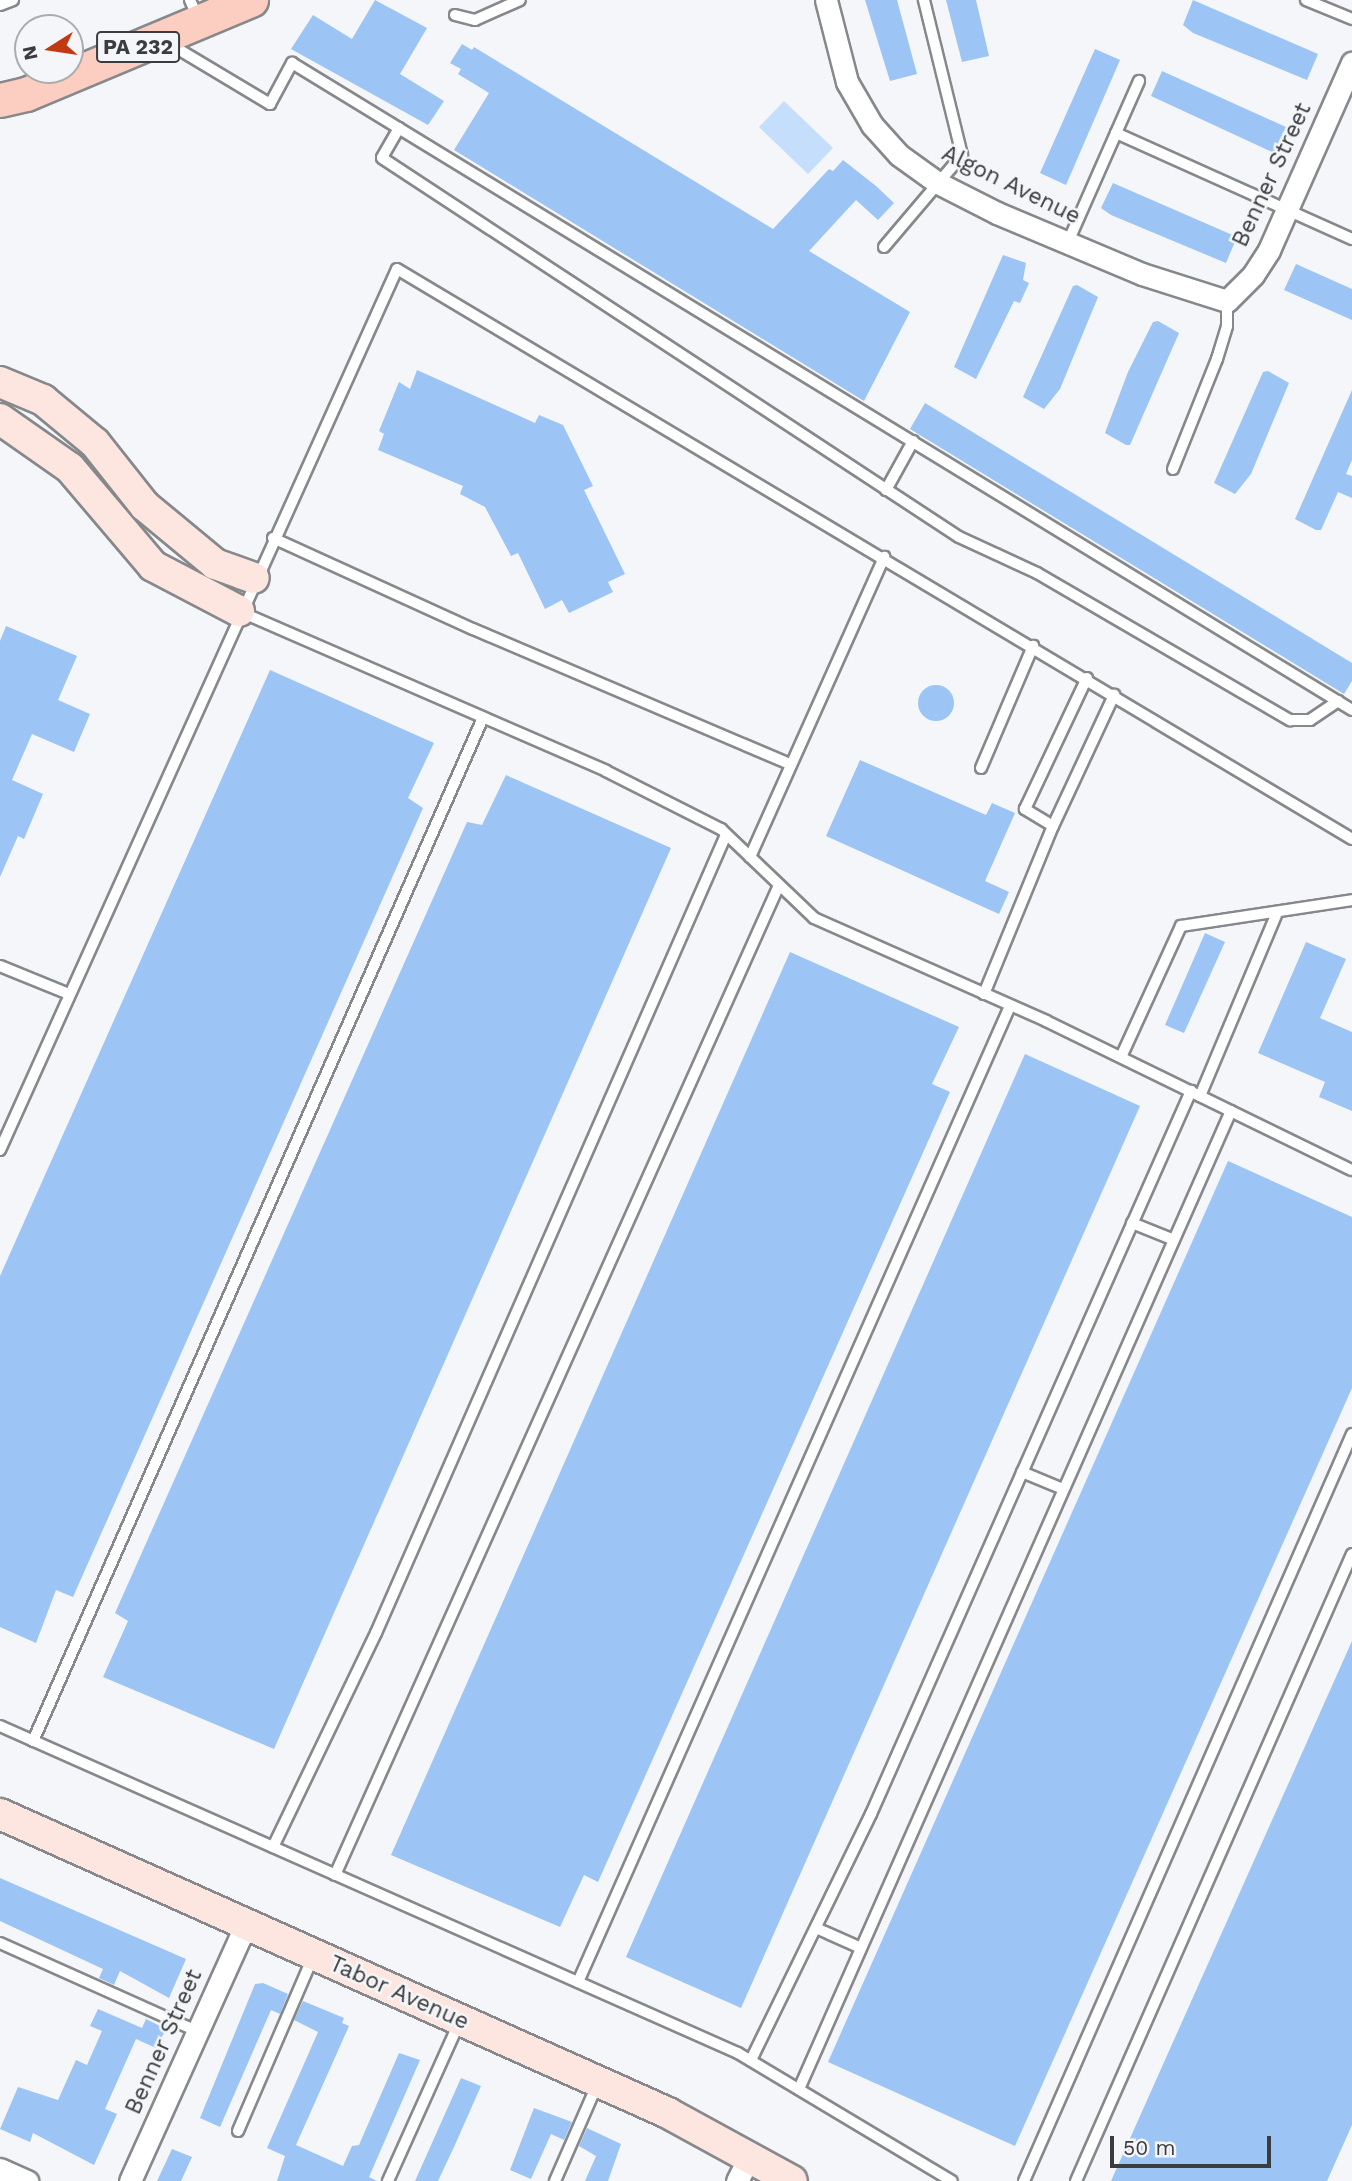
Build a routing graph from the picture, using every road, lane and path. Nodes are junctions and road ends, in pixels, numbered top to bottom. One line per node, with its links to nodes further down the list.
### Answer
1 (13, 0): 7 (lane)
2 (251, 0): 8 (main road, PA 232)
3 (520, 0): 9 (lane)
4 (826, 0): 17 (street, Algon Avenue)
5 (924, 0): 17 (lane)
6 (1306, 0): 10 (lane)
7 (0, 5)
8 (195, 11): 11 (main road, PA 232)
9 (455, 15)
10 (1352, 19)
11 (160, 38): 14 (main road, PA 232); 15 (lane)
12 (1352, 63): 18 (street, Benner Street)
13 (1139, 81): 16 (lane)
14 (9, 102)
15 (400, 128): 25 (lane); 27 (lane)
16 (1116, 133): 18 (lane); 20 (lane)
17 (938, 183): 20 (street, Algon Avenue); 21 (lane)
18 (1287, 210): 19 (lane); 22 (street, Benner Street)
19 (1352, 239)
20 (1068, 242): 22 (street, Algon Avenue)
21 (884, 247)
22 (1227, 301): 26 (lane)
23 (0, 382): 30 (street)
24 (0, 419): 31 (street)
25 (913, 441): 27 (lane); 35 (lane)
26 (1173, 469)
27 (887, 490): 35 (lane)
28 (273, 538): 29 (lane); 30 (lane); 38 (lane)
29 (884, 557): 32 (lane); 38 (lane)
30 (254, 578): 31 (lane)
31 (239, 611): 37 (lane); 49 (lane)
32 (1033, 646): 33 (lane); 39 (lane)
33 (1087, 678): 34 (lane); 40 (lane)
34 (1114, 695): 40 (lane); 42 (lane)
35 (1338, 701): 36 (lane)
36 (1352, 710)
37 (483, 719): 41 (lane); 63 (lane)
38 (789, 764): 43 (lane)
39 (981, 768)
40 (1053, 826): 48 (lane)
41 (726, 835): 43 (lane); 65 (lane)
42 (1352, 839)
43 (750, 857): 44 (lane)
44 (779, 885): 48 (lane); 66 (lane)
45 (1352, 900): 46 (lane)
46 (1276, 915): 51 (lane); 52 (lane)
47 (0, 966): 49 (lane)
48 (984, 993): 50 (lane)
49 (69, 994): 54 (lane)
50 (1010, 1006): 51 (lane); 72 (lane)
51 (1121, 1057): 52 (lane)
52 (1195, 1093): 53 (lane); 56 (lane)
53 (1231, 1111): 55 (lane); 57 (lane)
54 (0, 1150)
55 (1352, 1170)
56 (1132, 1223): 57 (lane); 59 (lane)
57 (1174, 1240): 60 (lane)
58 (1352, 1434): 87 (lane)
59 (1022, 1472): 60 (lane); 68 (lane)
60 (1063, 1489): 70 (lane)
61 (1352, 1553): 88 (lane)
62 (0, 1726): 63 (lane)
63 (33, 1741): 65 (lane)
64 (0, 1814): 67 (street, Tabor Avenue)
65 (273, 1847): 66 (lane)
66 (335, 1875): 72 (lane)
67 (246, 1924): 71 (street, Tabor Avenue); 74 (street, Benner Street)
68 (816, 1928): 70 (lane); 75 (lane)
69 (0, 1943): 74 (lane)
70 (861, 1948): 77 (lane)
71 (314, 1955): 73 (street, Tabor Avenue); 78 (lane)
72 (578, 1982): 75 (lane)
73 (460, 2021): 76 (street, Tabor Avenue); 83 (lane)
74 (197, 2031): 82 (street, Benner Street)
75 (751, 2060): 77 (lane)
76 (598, 2082): 79 (street, Tabor Avenue); 84 (lane)
77 (799, 2088): 86 (lane)
78 (238, 2130)
79 (743, 2168): 85 (street, Tabor Avenue)
80 (0, 2169): 81 (street)
81 (27, 2181)
82 (130, 2181)
83 (388, 2181)
84 (555, 2181)
85 (792, 2181)
86 (952, 2181)
87 (1024, 2181)
88 (1076, 2181)

